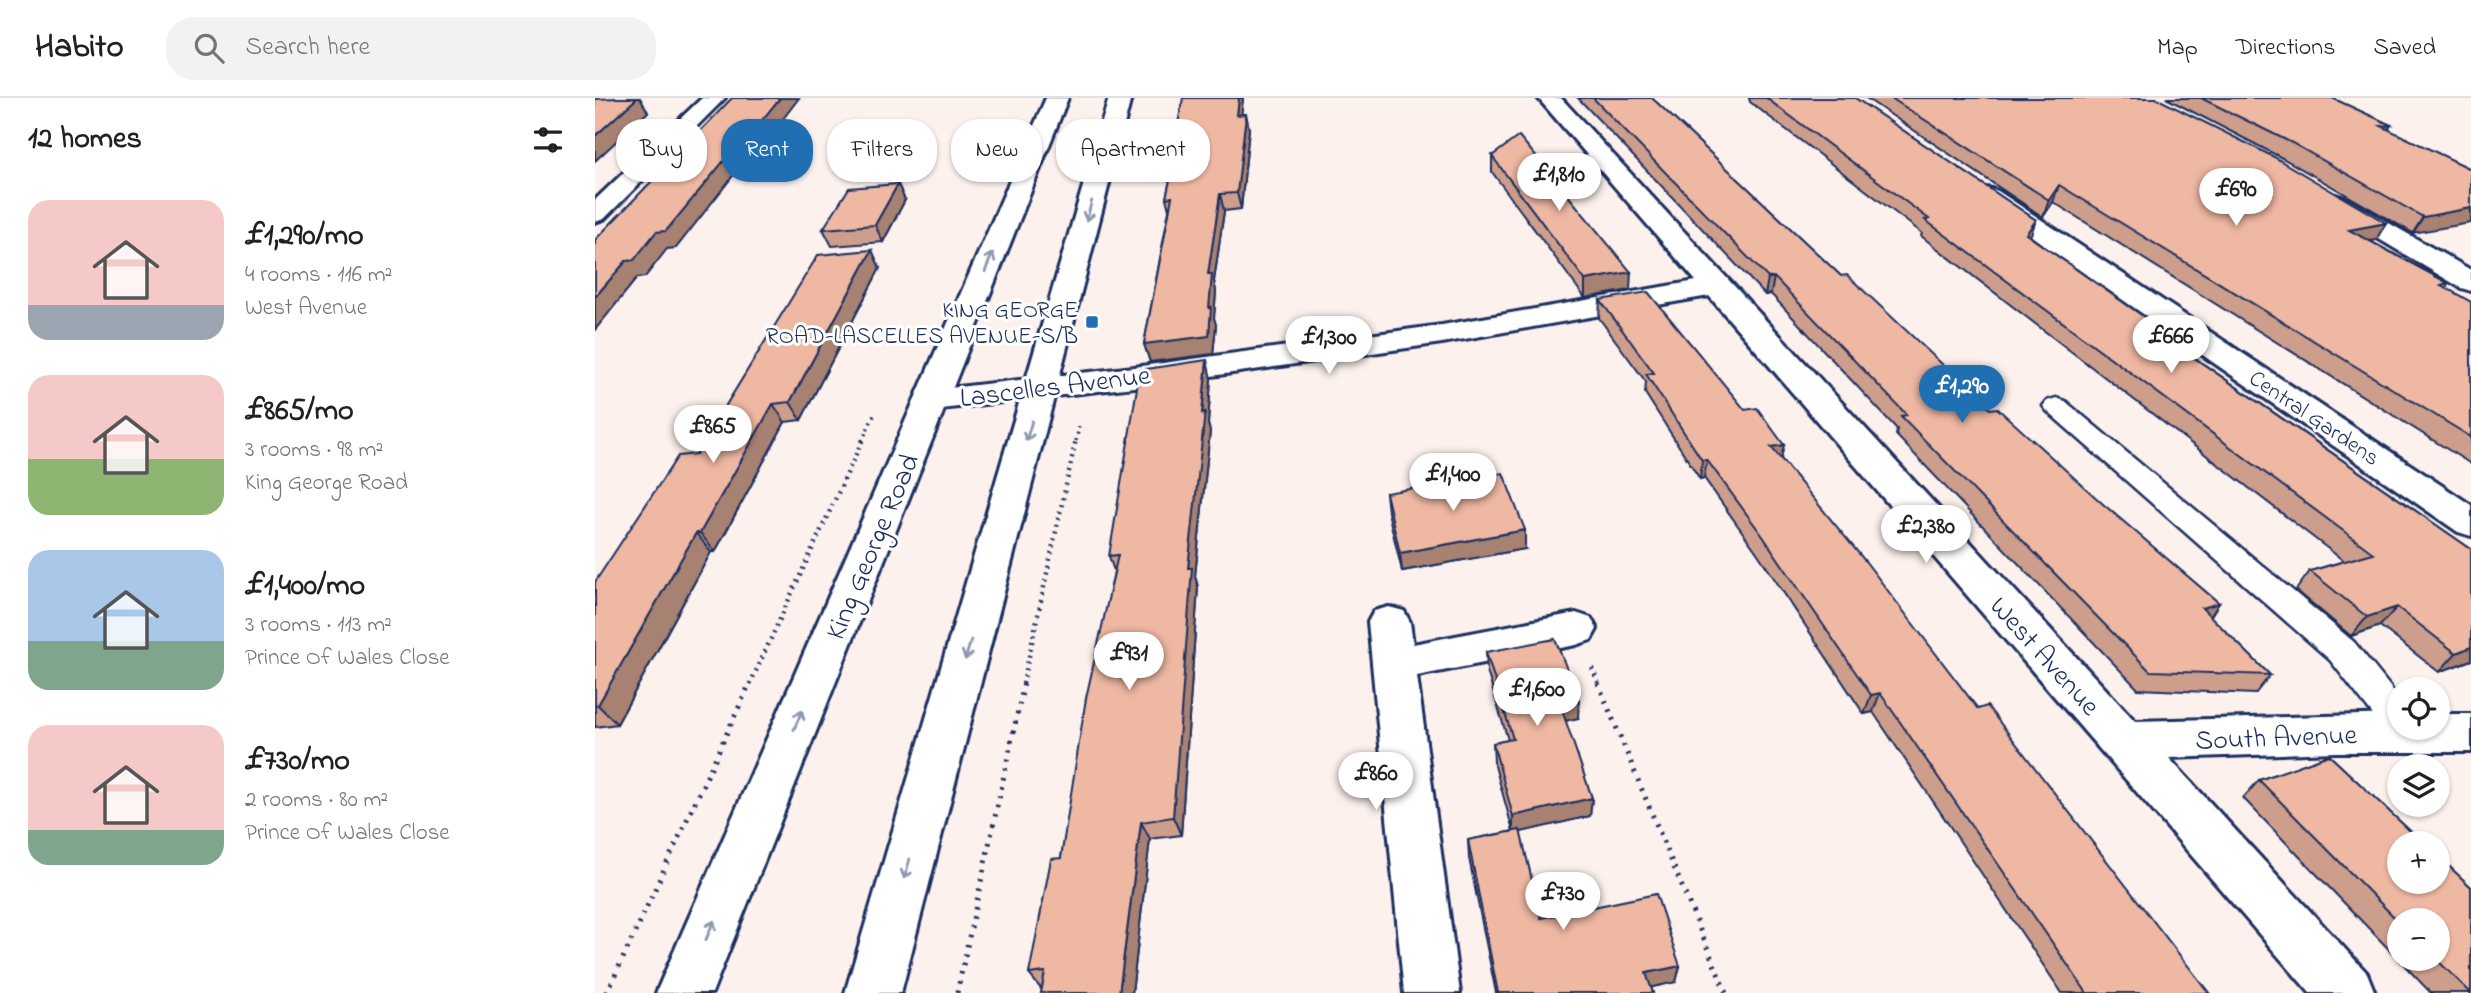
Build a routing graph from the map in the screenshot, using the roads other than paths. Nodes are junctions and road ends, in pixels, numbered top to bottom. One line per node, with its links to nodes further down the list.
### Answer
1 (714, 98): 7 (street)
2 (1057, 98): 11 (street, King George Road, one-way to 2)
3 (1119, 98): 10 (street, one-way to 10)
4 (1549, 98): 9 (street, West Avenue)
5 (1964, 179): 13 (street, Central Gardens)
6 (2320, 193): 8 (street)
7 (595, 214)
8 (2471, 282)
9 (1717, 286): 10 (street, Lascelles Avenue); 19 (street, West Avenue)
10 (1042, 387): 11 (street, Lascelles Avenue); 21 (street, one-way to 21)
11 (932, 400): 20 (street, King George Road, one-way to 11)
12 (2056, 406): 15 (lane)
13 (2471, 523)
14 (1576, 629): 22 (street)
15 (2387, 707)
16 (2387, 729): 19 (street, South Avenue)
17 (2450, 731): 18 (street, South Avenue)
18 (2471, 733)
19 (2122, 741): 23 (street, West Avenue)
20 (684, 993)
21 (873, 993)
22 (1432, 993)
23 (2347, 993)

